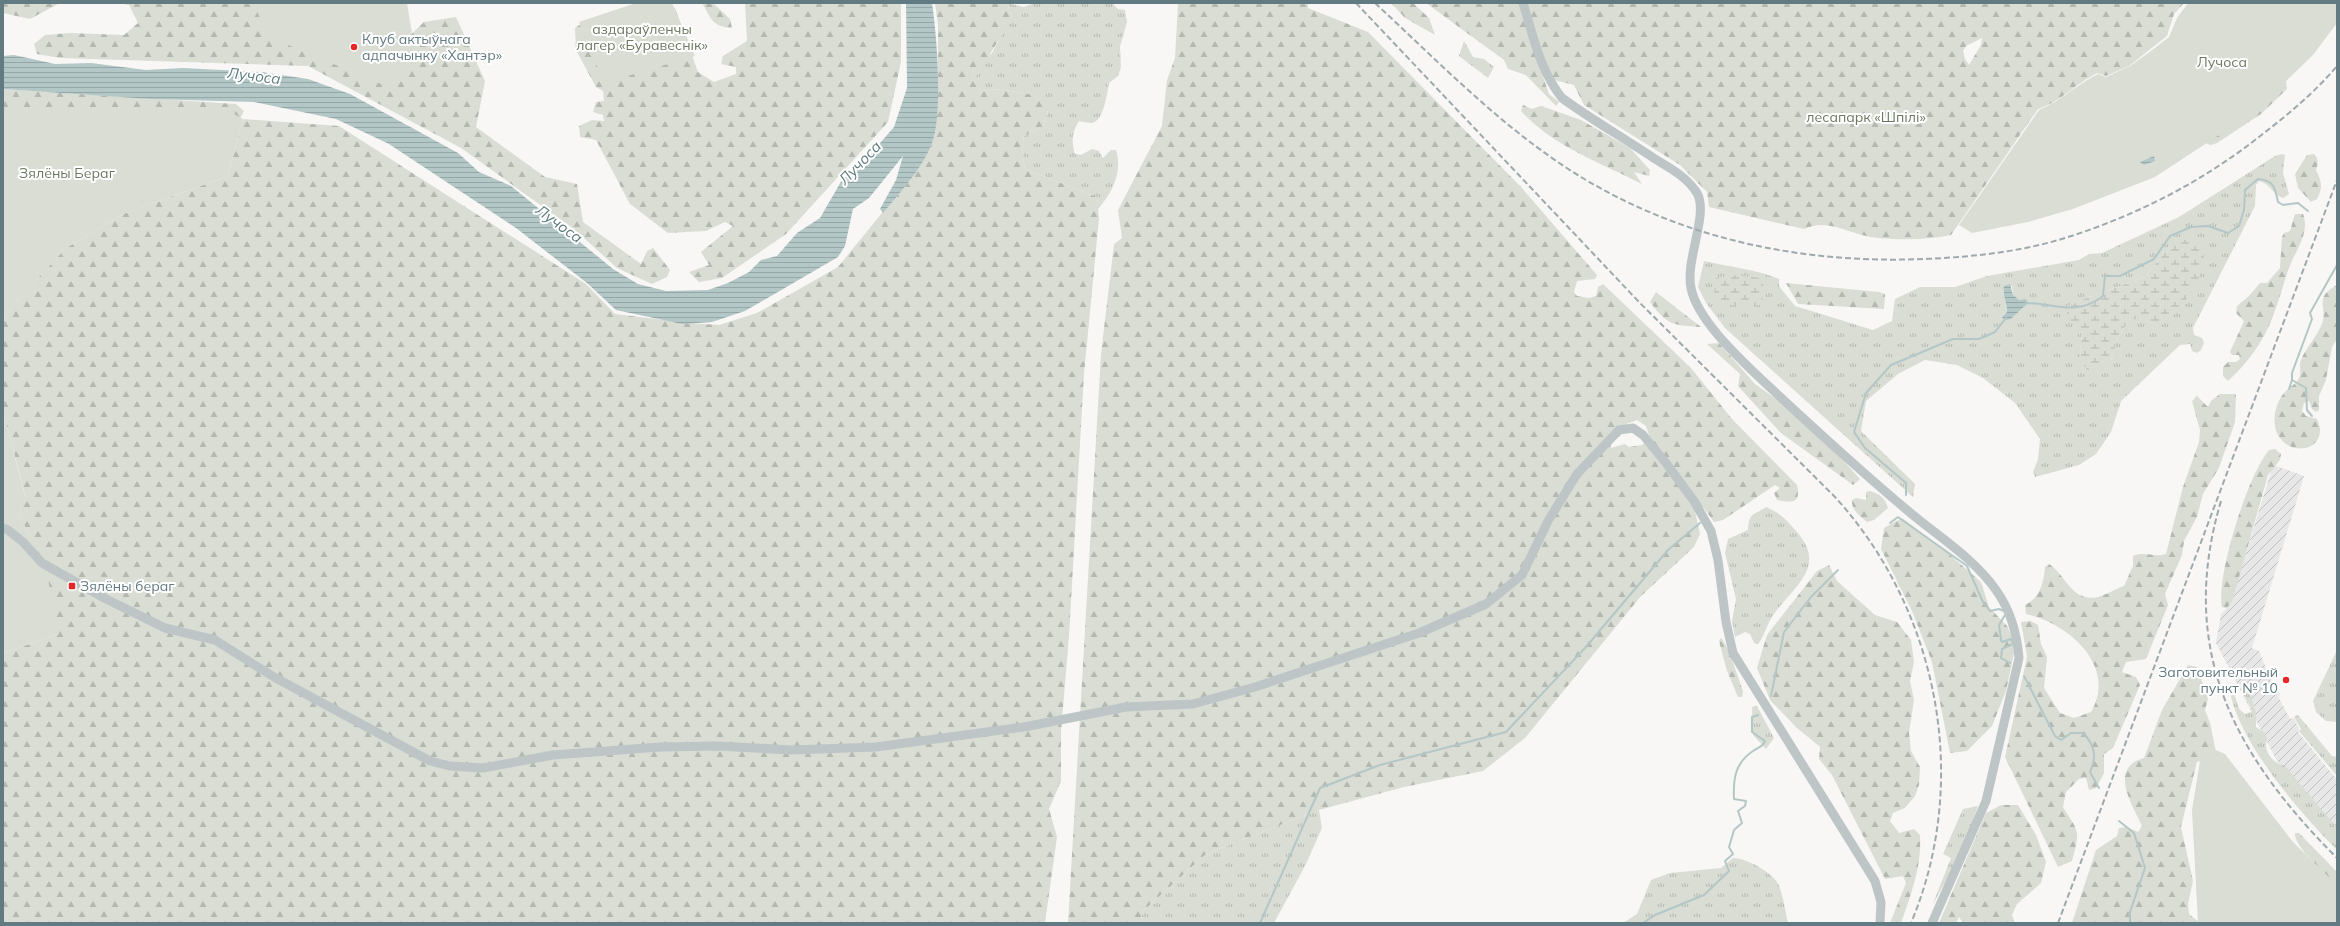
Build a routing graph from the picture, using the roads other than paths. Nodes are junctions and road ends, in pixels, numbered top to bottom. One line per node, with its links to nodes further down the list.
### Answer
1 (1523, 3): 4 (street)
2 (3, 528): 3 (street)
3 (1880, 923)
4 (1932, 923)

